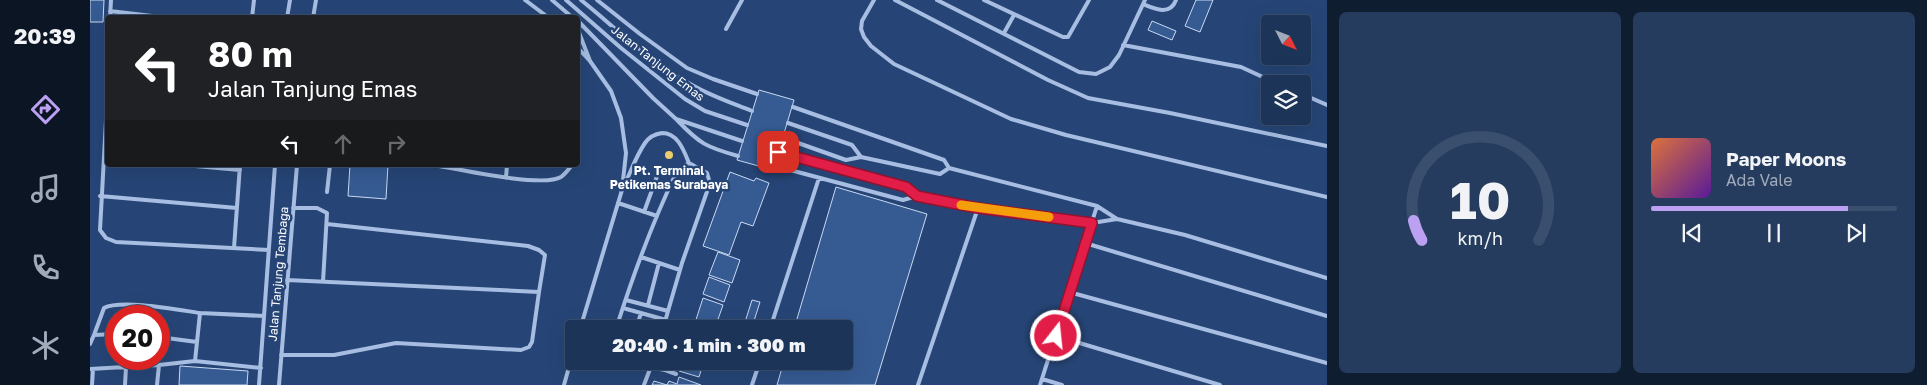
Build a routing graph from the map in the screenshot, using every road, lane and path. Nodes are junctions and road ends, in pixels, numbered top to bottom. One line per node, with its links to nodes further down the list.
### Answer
1 (111, 0): 18 (lane)
2 (254, 0): 21 (lane)
3 (290, 0): 22 (lane)
4 (316, 0): 23 (lane)
5 (525, 0): 24 (lane)
6 (552, 0): 25 (lane)
7 (566, 0): 42 (lane, Jalan Tanjung Emas)
8 (582, 0): 39 (lane)
9 (597, 0): 35 (lane)
10 (742, 0): 28 (lane)
11 (874, 0): 67 (lane)
12 (895, 0): 45 (lane)
13 (937, 0): 29 (lane)
14 (984, 0): 26 (lane)
15 (1089, 0): 26 (lane)
16 (1176, 0): 17 (lane)
17 (1144, 2): 31 (lane)
18 (110, 11): 19 (lane); 20 (lane)
19 (110, 15)
20 (144, 15)
21 (252, 15)
22 (288, 15)
23 (314, 15)
24 (545, 15)
25 (570, 15)
26 (1014, 15): 29 (lane)
27 (580, 24): 40 (lane, Jalan Tanjung Emas)
28 (726, 29)
29 (1004, 33): 31 (lane)
30 (580, 35): 33 (lane)
31 (1123, 45): 34 (lane)
32 (580, 50): 33 (lane)
33 (590, 61): 63 (lane)
34 (1261, 76)
35 (757, 94)
36 (1311, 98): 37 (lane)
37 (1327, 105)
38 (793, 107): 60 (lane)
39 (752, 111)
40 (676, 118): 44 (lane, Jalan Tanjung Emas); 47 (lane)
41 (788, 123): 48 (lane)
42 (747, 126)
43 (784, 138): 48 (lane)
44 (742, 141)
45 (1327, 146)
46 (778, 152): 66 (lane)
47 (738, 156)
48 (861, 157): 60 (lane)
49 (105, 159): 65 (lane)
50 (689, 163): 63 (lane); 74 (lane); 83 (lane)
51 (775, 166): 62 (lane)
52 (240, 167): 70 (lane)
53 (275, 167): 80 (lane, Jalan Tanjung Tembaga)
54 (297, 167): 71 (lane, Jalan Tanjung Tembaga)
55 (330, 167): 64 (lane)
56 (452, 167): 61 (lane)
57 (508, 167): 61 (lane)
58 (570, 167): 61 (lane)
59 (660, 168): 73 (lane)
60 (949, 168): 69 (lane)
61 (506, 178)
62 (819, 178): 66 (lane); 101 (lane)
63 (622, 190): 68 (lane)
64 (327, 192)
65 (100, 196): 70 (lane); 79 (lane)
66 (917, 196): 72 (lane)
67 (1327, 197)
68 (618, 203): 73 (lane); 97 (lane)
69 (1097, 206): 75 (lane); 76 (lane)
70 (237, 208): 79 (lane)
71 (294, 208): 77 (lane); 85 (lane, Jalan Tanjung Tembaga)
72 (978, 208): 76 (lane); 131 (lane)
73 (644, 212): 74 (lane)
74 (657, 216): 81 (lane)
75 (1117, 219): 76 (lane); 84 (lane)
76 (1092, 223): 78 (lane)
77 (327, 224): 86 (lane); 87 (lane)
78 (1085, 243): 88 (lane); 96 (lane)
79 (234, 248): 80 (lane)
80 (269, 250): 95 (lane, Jalan Tanjung Tembaga)
81 (641, 257): 82 (lane); 89 (lane)
82 (660, 263): 83 (lane); 90 (lane)
83 (680, 270): 92 (lane)
84 (1327, 278)
85 (287, 280): 86 (lane); 108 (lane, Jalan Tanjung Tembaga)
86 (322, 282): 87 (lane)
87 (539, 292): 108 (lane)
88 (1069, 292): 104 (lane); 110 (lane)
89 (626, 300): 90 (lane); 91 (lane)
90 (648, 305): 92 (lane)
91 (623, 308): 94 (lane); 98 (lane)
92 (668, 311): 100 (lane)
93 (200, 313): 95 (lane); 103 (lane); 106 (lane)
94 (642, 313): 99 (lane); 100 (lane)
95 (264, 316): 113 (lane, Jalan Tanjung Tembaga)
96 (1327, 316)
97 (583, 320)
98 (619, 320)
99 (639, 320)
100 (666, 320)
101 (773, 320)
102 (105, 335): 103 (lane)
103 (94, 336): 107 (lane)
104 (1056, 336): 122 (lane); 134 (lane)
105 (170, 339): 106 (lane)
106 (197, 342): 109 (lane)
107 (90, 344)
108 (281, 355): 127 (lane, Jalan Tanjung Tembaga)
109 (196, 361): 111 (lane); 113 (lane)
110 (1327, 363)
111 (170, 364)
112 (105, 368): 114 (lane)
113 (261, 368): 126 (lane, Jalan Tanjung Tembaga)
114 (92, 369): 123 (lane)
115 (126, 370): 124 (lane)
116 (158, 370): 125 (lane)
117 (568, 370): 128 (lane)
118 (649, 370): 129 (lane)
119 (666, 370): 121 (lane)
120 (757, 370): 130 (lane)
121 (676, 374)
122 (1042, 378): 132 (lane); 133 (lane)
123 (92, 385)
124 (125, 385)
125 (157, 385)
126 (259, 385)
127 (279, 385)
128 (564, 385)
129 (644, 385)
130 (752, 385)
131 (918, 385)
132 (1040, 385)
133 (1062, 385)
134 (1220, 385)

